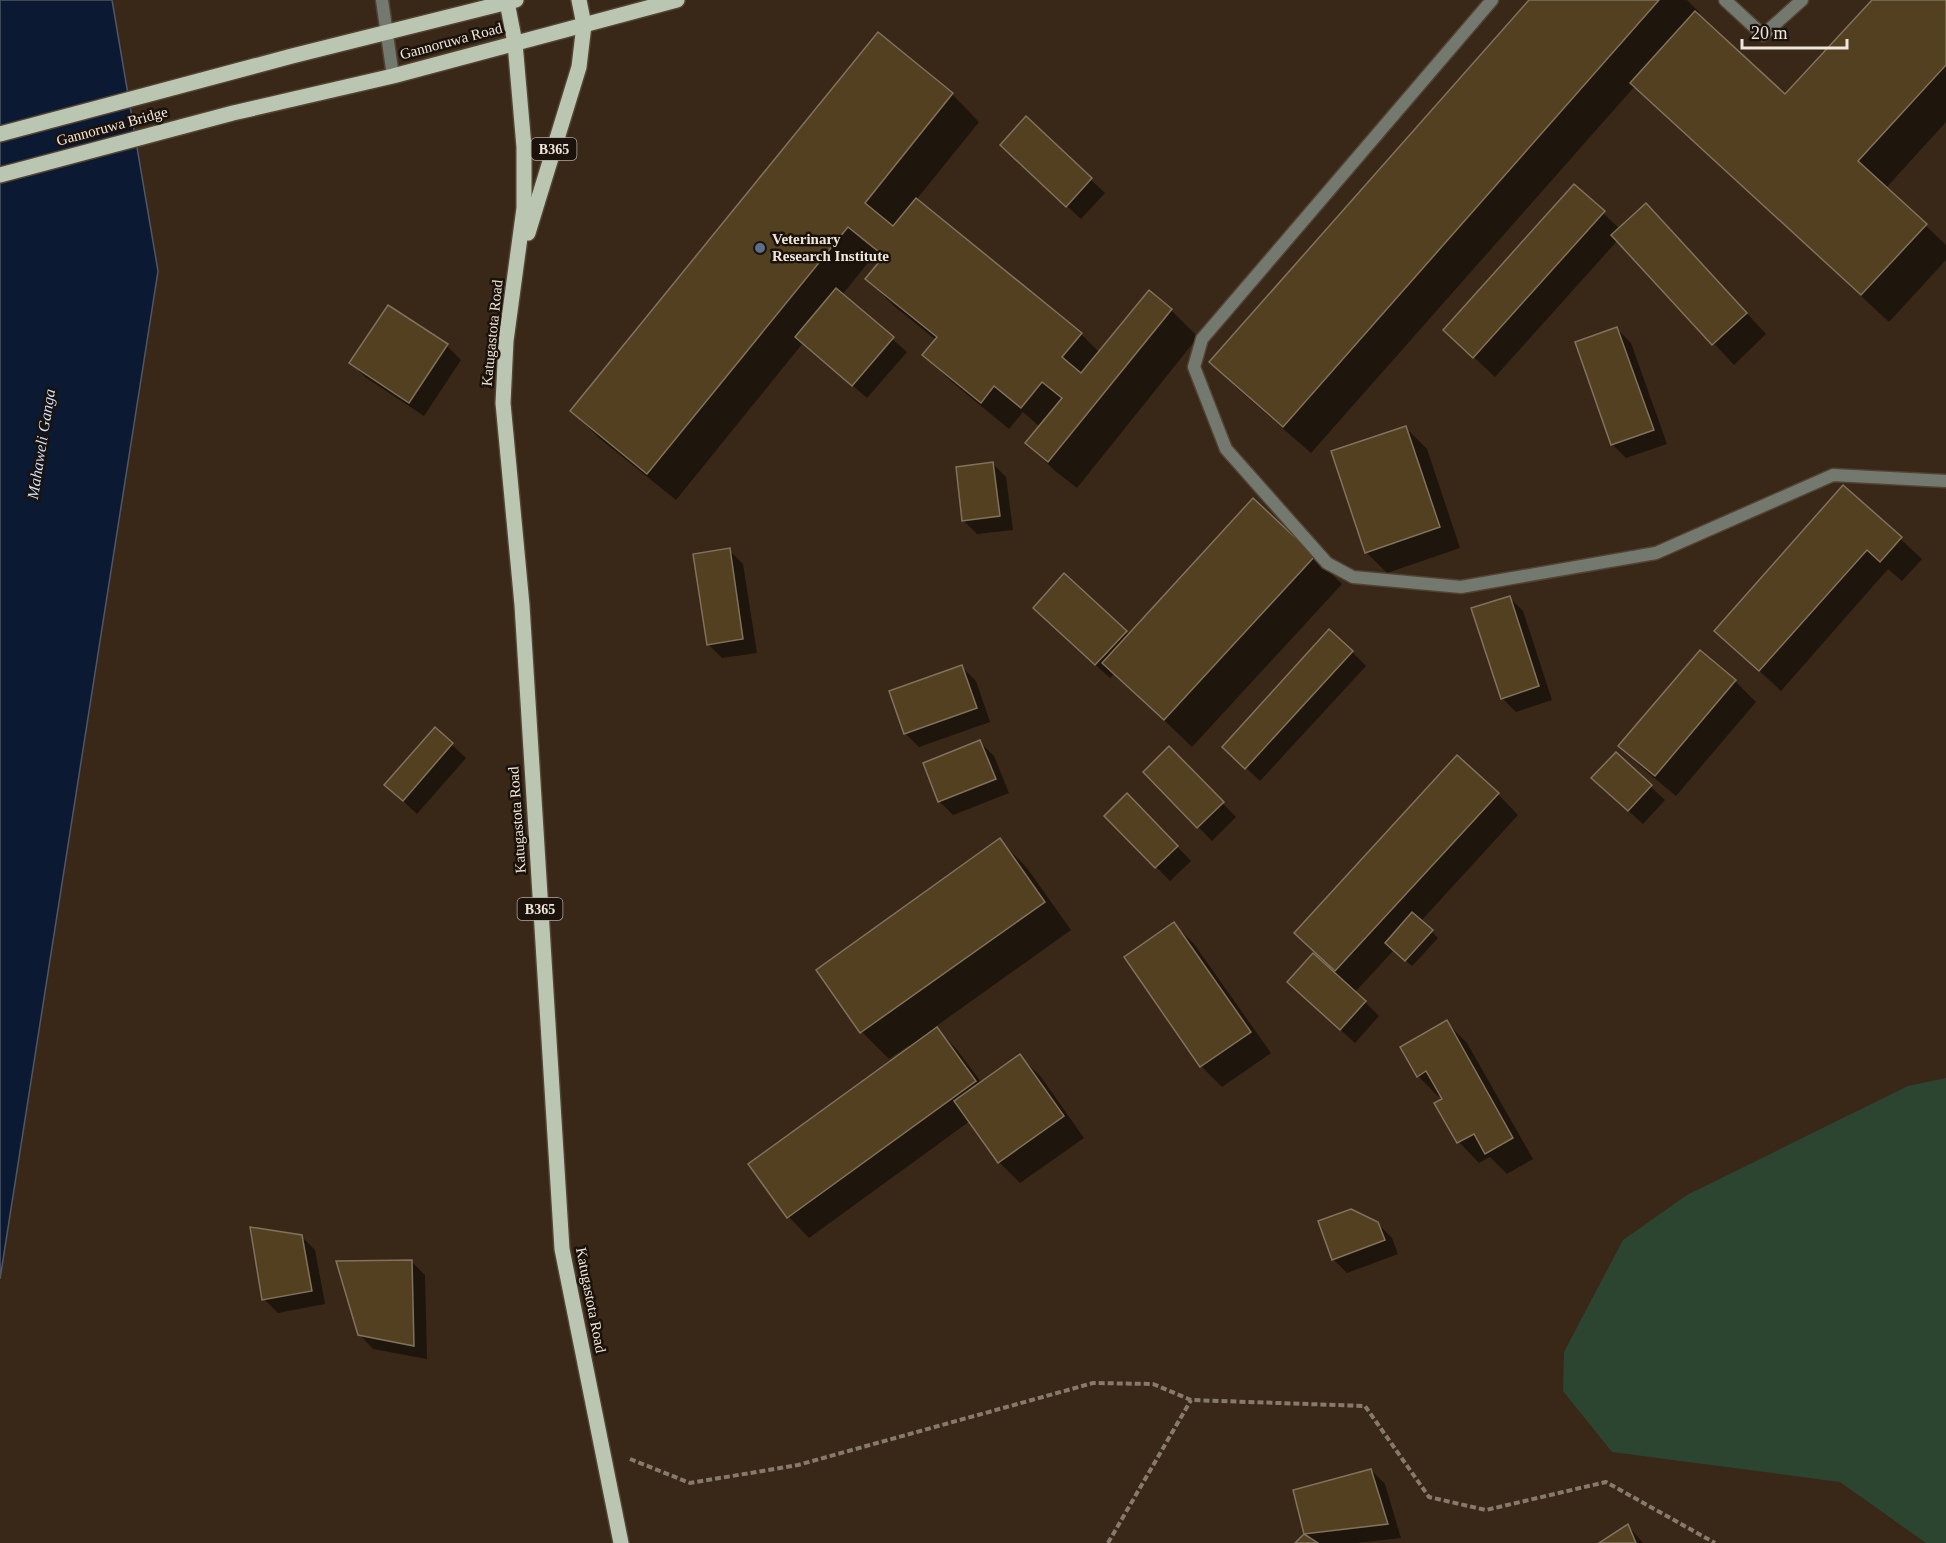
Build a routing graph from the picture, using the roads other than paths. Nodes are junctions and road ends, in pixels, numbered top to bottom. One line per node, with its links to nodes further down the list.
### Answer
1 (382, 0): 9 (street)
2 (579, 0): 8 (main road, Katugastota Road)
3 (677, 0): 8 (main road, Gannoruwa Road)
4 (1492, 0): 17 (street)
5 (1725, 0): 6 (street)
6 (1802, 0)
7 (512, 1): 9 (main road, Gannoruwa Road); 10 (main road, Katugastota Road)
8 (584, 25): 10 (main road, Gannoruwa Road); 16 (main road, Katugastota Road / B365)
9 (388, 33): 11 (main road, Gannoruwa Road); 12 (street)
10 (515, 43): 12 (main road, Gannoruwa Road); 16 (main road, Katugastota Road / B365)
11 (221, 75): 14 (main road, Gannoruwa Bridge)
12 (393, 76): 13 (main road, Gannoruwa Road)
13 (233, 113): 15 (main road, Gannoruwa Bridge)
14 (0, 134)
15 (0, 175)
16 (517, 271): 18 (main road, Katugastota Road / B365)
17 (1946, 481)
18 (621, 1543)

